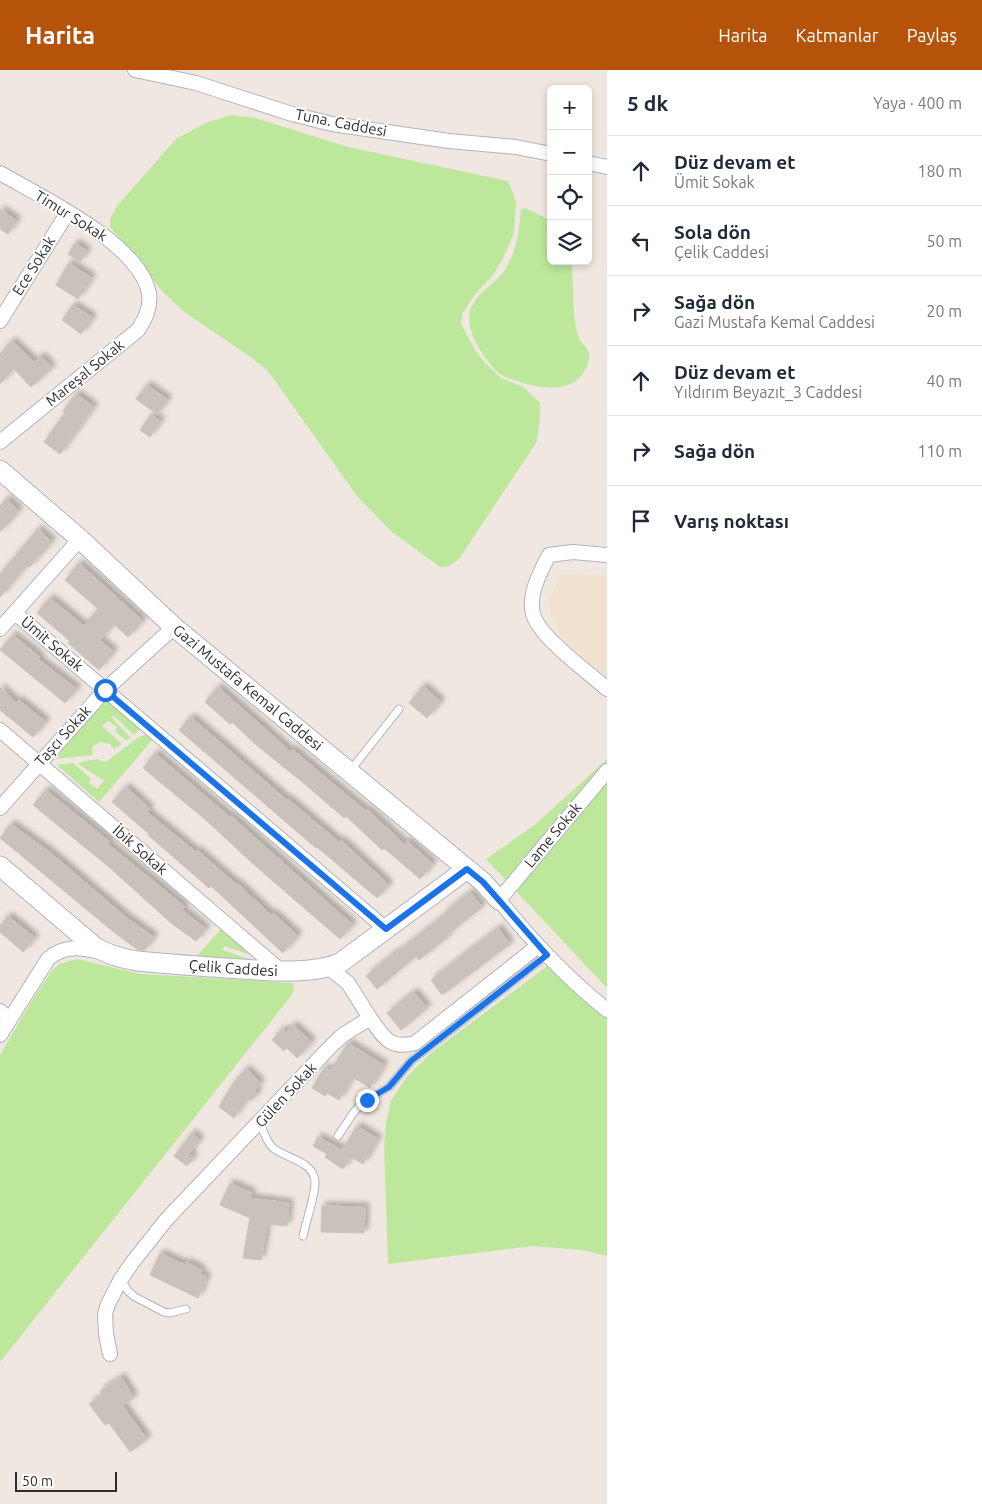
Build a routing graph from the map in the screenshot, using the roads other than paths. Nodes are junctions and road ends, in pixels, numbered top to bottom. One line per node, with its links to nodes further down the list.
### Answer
1 (135, 70): 2 (street, Tuna. Caddesi)
2 (547, 153)
3 (592, 164): 4 (street)
4 (607, 167)
5 (0, 173): 6 (street, Timur Sokak)
6 (68, 212): 7 (street, Timur Sokak); 8 (street, Ece Sokak)
7 (149, 293): 9 (street, Mareşal Sokak)
8 (0, 321)
9 (0, 442)
10 (2, 475): 11 (street, Gazi Mustafa Kemal Caddesi)
11 (80, 540): 13 (street); 14 (street, Gazi Mustafa Kemal Caddesi)
12 (607, 555): 16 (street)
13 (15, 613): 15 (street); 17 (street, Ümit Sokak)
14 (174, 627): 17 (street, Taşcı Sokak); 21 (street, Gazi Mustafa Kemal Caddesi)
15 (0, 629)
16 (607, 689)
17 (105, 690): 20 (street, Taşcı Sokak); 27 (street, Ümit Sokak)
18 (399, 709): 21 (lane)
19 (0, 730): 20 (street, İbik Sokak)
20 (39, 763): 23 (street, Taşcı Sokak); 31 (street, İbik Sokak)
21 (350, 771): 25 (street, Gazi Mustafa Kemal Caddesi)
22 (607, 771): 26 (street, Lame Sokak)
23 (0, 808)
24 (0, 866): 29 (street, Çelik Caddesi)
25 (467, 869): 26 (street, Gazi Mustafa Kemal Caddesi); 27 (street, Çelik Caddesi)
26 (499, 900): 28 (street)
27 (386, 929): 30 (street, Çelik Caddesi)
28 (542, 951): 32 (street); 34 (street); 37 (lane)
29 (104, 952): 31 (street, Çelik Caddesi); 33 (street)
30 (329, 968): 31 (street, Çelik Caddesi); 34 (street)
31 (280, 970)
32 (607, 1010)
33 (5, 1015): 35 (street)
34 (370, 1018): 36 (street, Gülen Sokak)
35 (0, 1035)
36 (260, 1123): 38 (lane); 39 (street, Gülen Sokak)
37 (338, 1136)
38 (303, 1236)
39 (121, 1279): 40 (lane); 41 (street, Gülen Sokak)
40 (186, 1308)
41 (110, 1354)

